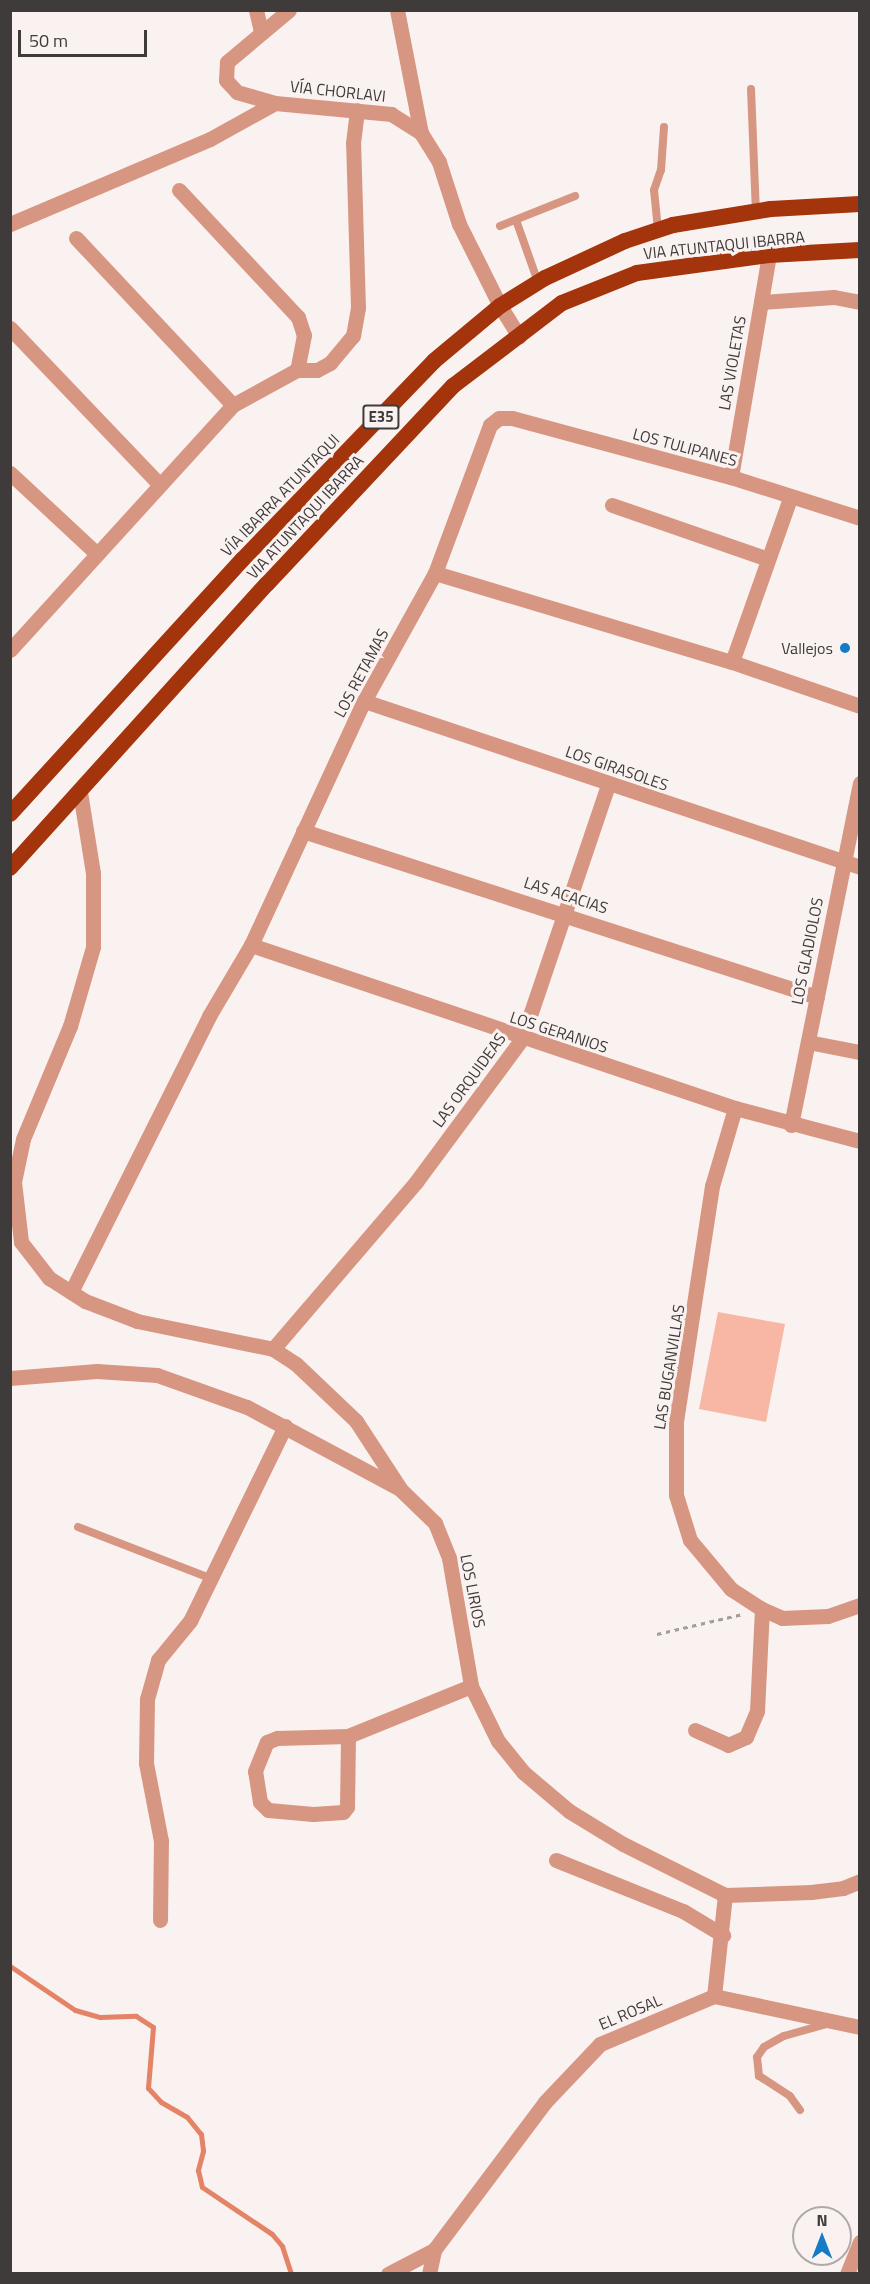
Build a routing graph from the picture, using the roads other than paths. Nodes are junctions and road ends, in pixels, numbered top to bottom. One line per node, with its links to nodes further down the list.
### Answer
1 (256, 10): 4 (street)
2 (289, 10): 4 (street)
3 (397, 10): 9 (street)
4 (261, 32): 6 (street)
5 (751, 89): 13 (lane)
6 (275, 103): 7 (street, VÍA CHORLAVI); 15 (street, VÍA CHORLAVI)
7 (357, 110): 9 (street, VÍA CHORLAVI); 27 (street)
8 (664, 127): 17 (lane)
9 (421, 133): 24 (street, VÍA CHORLAVI)
10 (179, 190): 27 (street)
11 (575, 196): 14 (lane)
12 (860, 204): 13 (highway, VÍA IBARRA ATUNTAQUI / E35)
13 (756, 211): 17 (highway, VÍA IBARRA ATUNTAQUI / E35)
14 (516, 220): 16 (lane); 21 (lane)
15 (10, 224)
16 (500, 226)
17 (658, 230): 21 (highway, VÍA IBARRA ATUNTAQUI / E35)
18 (76, 238): 28 (street)
19 (860, 250): 20 (highway, VIA ATUNTAQUI IBARRA / E35)
20 (769, 255): 22 (street, LAS VIOLETAS); 26 (highway, VIA ATUNTAQUI IBARRA / E35)
21 (538, 282): 24 (highway, VÍA IBARRA ATUNTAQUI / E35)
22 (761, 302): 23 (street); 31 (street, LAS VIOLETAS)
23 (860, 302)
24 (500, 306): 26 (street, VÍA CHORLAVI); 46 (highway, VÍA IBARRA ATUNTAQUI / E35)
25 (10, 328): 32 (street)
26 (519, 336): 45 (highway, VIA ATUNTAQUI IBARRA / E35)
27 (297, 370): 28 (street)
28 (233, 405): 32 (street)
29 (499, 418): 31 (street, LOS TULIPANES); 38 (street, LOS RETAMAS)
30 (10, 473): 36 (street)
31 (731, 477): 33 (street, LOS TULIPANES)
32 (159, 484): 36 (street)
33 (790, 498): 35 (street, LOS TULIPANES); 37 (street)
34 (612, 505): 37 (street)
35 (860, 518)
36 (96, 553): 39 (street)
37 (768, 559): 40 (street)
38 (435, 573): 40 (street); 41 (street, LOS RETAMAS)
39 (10, 650)
40 (732, 662): 42 (street)
41 (364, 701): 44 (street, LOS GIRASOLES); 47 (street, LOS RETAMAS)
42 (860, 706)
43 (860, 783): 48 (street, LOS GLADIOLOS)
44 (608, 785): 48 (street, LOS GIRASOLES); 51 (street, LAS ORQUIDEAS)
45 (80, 792): 50 (highway, VIA ATUNTAQUI IBARRA / E35); 60 (street)
46 (10, 814)
47 (303, 831): 51 (street, LAS ACACIAS); 52 (street, LOS RETAMAS)
48 (843, 862): 49 (street, LOS GIRASOLES); 53 (street, LOS GLADIOLOS)
49 (860, 867)
50 (10, 868)
51 (566, 914): 53 (street, LAS ACACIAS); 54 (street, LAS ORQUIDEAS)
52 (251, 945): 54 (street, LOS GERANIOS); 60 (street, LOS RETAMAS)
53 (817, 997): 55 (street, LOS GLADIOLOS)
54 (522, 1039): 57 (street, LOS GERANIOS); 61 (street, LAS ORQUIDEAS)
55 (808, 1042): 56 (street); 58 (street, LOS GLADIOLOS)
56 (860, 1052)
57 (735, 1108): 58 (street, LOS GERANIOS); 68 (street, LAS BUGANVILLAS)
58 (791, 1125): 59 (street, LOS GERANIOS)
59 (860, 1141)
60 (71, 1292): 61 (street)
61 (273, 1349): 64 (street)
62 (10, 1378): 63 (street, LOS LIRIOS)
63 (285, 1426): 64 (street, LOS LIRIOS); 66 (street)
64 (400, 1489): 69 (street, LOS LIRIOS)
65 (78, 1527): 66 (lane)
66 (212, 1579): 75 (street)
67 (860, 1605): 68 (street, LAS BUGANVILLAS)
68 (762, 1609): 70 (street)
69 (471, 1686): 71 (street); 74 (street, LOS LIRIOS)
70 (695, 1730)
71 (348, 1736): 71 (street)
72 (556, 1860): 76 (street)
73 (860, 1881): 74 (street)
74 (725, 1895): 76 (street)
75 (160, 1920)
76 (723, 1935): 77 (street)
77 (714, 1996): 78 (street); 82 (street, EL ROSAL)
78 (834, 2022): 79 (street); 80 (lane)
79 (860, 2027)
80 (800, 2110)
81 (860, 2242): 85 (street)
82 (434, 2250): 83 (street, EL ROSAL); 84 (street)
83 (388, 2274)
84 (429, 2274)
85 (847, 2274)

